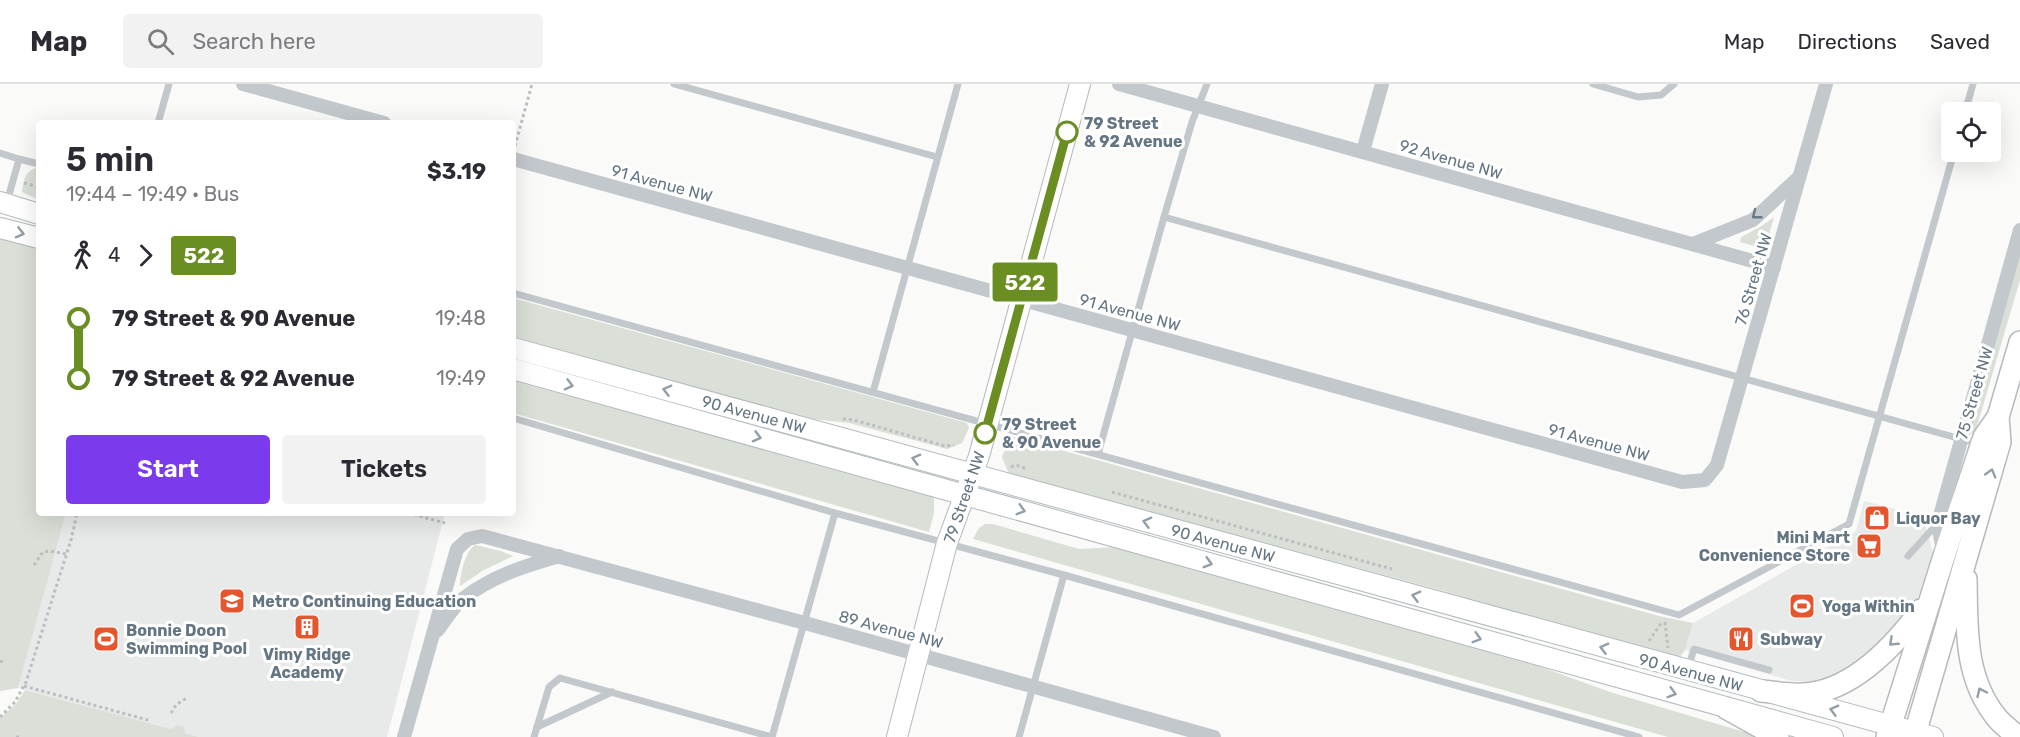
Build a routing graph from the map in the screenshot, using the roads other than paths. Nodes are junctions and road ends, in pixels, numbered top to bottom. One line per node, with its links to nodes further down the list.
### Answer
1 (169, 84): 15 (lane)
2 (243, 84): 16 (street)
3 (674, 84): 19 (lane)
4 (958, 84): 19 (lane)
5 (1080, 84): 35 (main road, 79 Street NW)
6 (1119, 84): 14 (street, 92 Avenue NW)
7 (1208, 84): 14 (lane)
8 (1382, 84): 17 (street)
9 (1593, 84): 10 (lane)
10 (1674, 84)
11 (1826, 84): 24 (street, 76 Street NW)
12 (1973, 84): 13 (lane)
13 (1968, 102)
14 (1199, 105): 17 (street, 92 Avenue NW); 27 (lane)
15 (159, 120)
16 (373, 120)
17 (1363, 151): 31 (street, 92 Avenue NW)
18 (0, 153): 20 (lane)
19 (937, 157): 32 (lane)
20 (19, 159): 23 (lane); 25 (lane)
21 (516, 160): 32 (street, 91 Avenue NW)
22 (1951, 162): 42 (lane)
23 (36, 163)
24 (1800, 176): 31 (street, one-way to 31); 33 (street, 76 Street NW)
25 (3, 203): 26 (main road)
26 (36, 213)
27 (1164, 217): 36 (lane); 40 (lane)
28 (0, 228): 30 (main road, one-way to 30)
29 (2020, 230): 46 (street, 75 Street NW)
30 (36, 237)
31 (1693, 244): 33 (street, 92 Avenue NW)
32 (906, 267): 35 (street, 91 Avenue NW); 41 (lane)
33 (1774, 267): 40 (street, 76 Street NW)
34 (516, 294): 41 (lane)
35 (1020, 299): 36 (street, 91 Avenue NW); 45 (main road, 79 Street NW)
36 (1132, 330): 47 (lane); 49 (street, 91 Avenue NW)
37 (2020, 342): 43 (main road, 75 Street NW)
38 (516, 349): 48 (main road, 90 Avenue NW, one-way to 38)
39 (516, 370): 50 (main road, 90 Avenue NW, one-way to 50)
40 (1742, 378): 42 (lane); 49 (street, 76 Street NW)
41 (873, 392): 45 (lane)
42 (1880, 416): 46 (lane); 47 (lane)
43 (1998, 417): 46 (main road, 75 Street NW); 57 (main road, 75 Street NW, one-way to 43)
44 (516, 419): 51 (lane)
45 (988, 424): 47 (lane); 48 (main road, 79 Street NW)
46 (1971, 442): 52 (street, 75 Street NW); 56 (main road, 75 Street NW)
47 (1098, 454)
48 (972, 474): 50 (main road, 79 Street NW); 64 (main road, 90 Avenue NW, one-way to 48)
49 (1705, 480)
50 (964, 494): 53 (main road, 79 Street NW); 68 (main road, 90 Avenue NW, one-way to 68)
51 (835, 513): 53 (lane); 60 (lane)
52 (1938, 523): 55 (lane); 56 (street, 75 Street NW)
53 (947, 543): 58 (lane); 62 (main road, 79 Street NW)
54 (559, 556): 60 (street, 89 Avenue NW); 61 (street); 61 (street, 89 Avenue NW)
55 (1908, 556)
56 (1944, 556): 59 (main road, 75 Street NW)
57 (1966, 559): 71 (main road, 75 Street NW); 81 (main road, one-way to 57)
58 (1064, 575): 65 (lane); 78 (lane)
59 (1930, 598): 66 (main road, one-way to 66); 70 (main road, 75 Street NW)
60 (805, 623): 62 (street, 89 Avenue NW); 74 (lane)
61 (432, 637): 72 (street)
62 (920, 654): 65 (street, 89 Avenue NW); 75 (main road, 79 Street NW)
63 (1768, 670): 64 (lane)
64 (1687, 671): 66 (main road, 90 Avenue NW)
65 (1033, 686): 76 (lane); 77 (street, 89 Avenue NW)
66 (1761, 691): 70 (main road, 90 Avenue NW, one-way to 66)
67 (612, 692): 69 (lane); 69 (lane); 74 (lane)
68 (1726, 708): 79 (main road); 80 (main road, 90 Avenue NW)
69 (537, 727): 73 (lane)
70 (1889, 731): 71 (main road, 90 Avenue NW)
71 (1921, 735)
72 (404, 737)
73 (534, 737)
74 (772, 737)
75 (897, 737)
76 (1019, 737)
77 (1214, 737)
78 (1639, 737)
79 (1778, 737)
80 (1833, 737)
81 (2018, 737)

